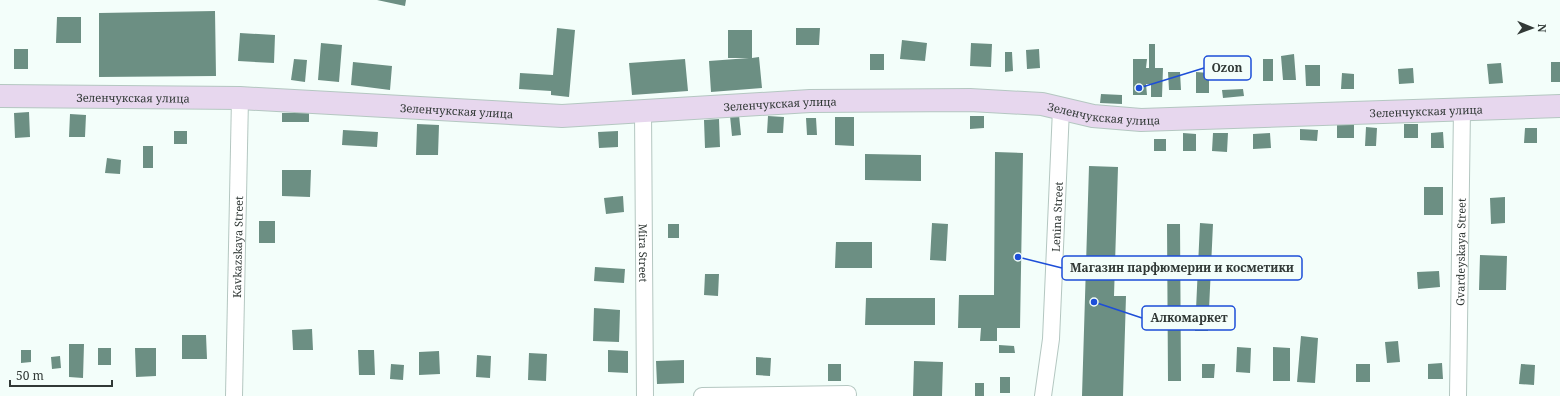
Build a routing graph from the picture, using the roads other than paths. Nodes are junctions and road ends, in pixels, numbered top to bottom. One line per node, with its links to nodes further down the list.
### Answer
1 (0, 96): 2 (street, Зеленчукская улица)
2 (240, 98): 6 (street, Зеленчукская улица); 8 (street, Kavkazskaya Street)
3 (1560, 106): 5 (street, Зеленчукская улица)
4 (1061, 109): 5 (street, Зеленчукская улица); 6 (street, Зеленчукская улица); 11 (street, Lenina Street)
5 (1462, 109): 12 (street, Gvardeyskaya Street)
6 (643, 110): 9 (street, Mira Street)
7 (848, 394): 10 (street)
8 (234, 396)
9 (645, 396)
10 (702, 396)
11 (1043, 396)
12 (1458, 396)

